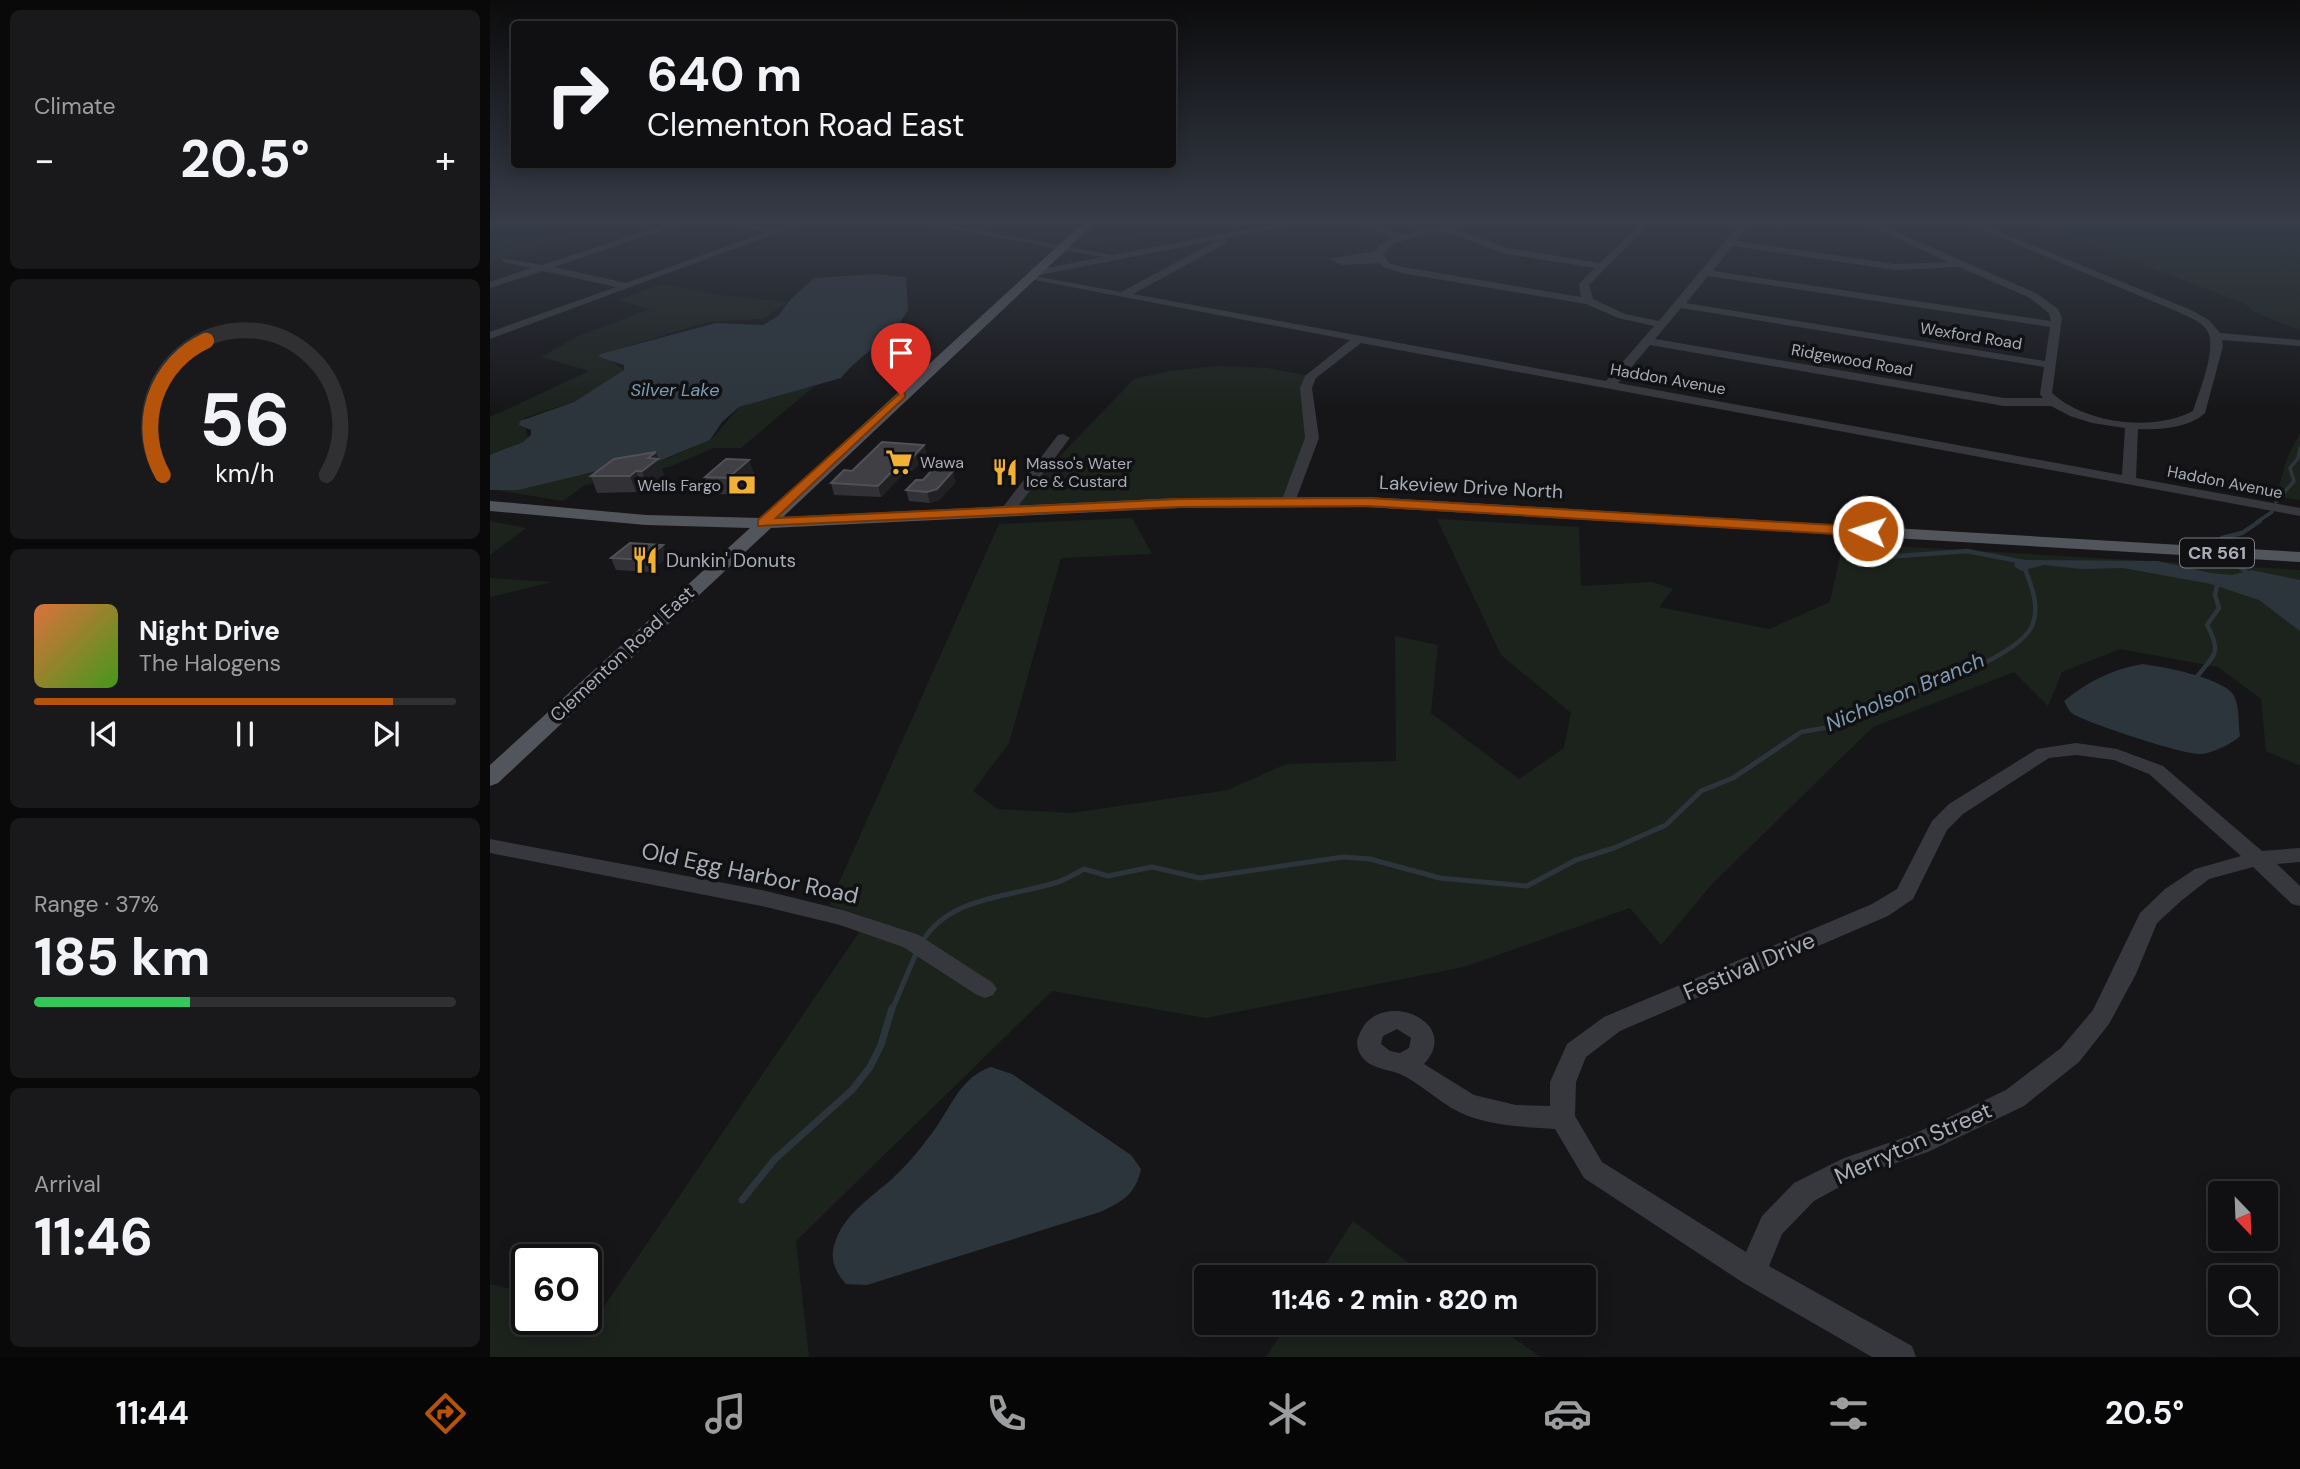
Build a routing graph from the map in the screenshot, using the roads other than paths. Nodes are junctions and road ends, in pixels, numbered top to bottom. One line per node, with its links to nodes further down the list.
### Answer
1 (619, 284): 12 (street)
2 (632, 284): 12 (street)
3 (1022, 284): 33 (main road, Clementon Road East)
4 (1074, 284): 13 (street, Haddon Avenue)
5 (1143, 284): 13 (street)
6 (1487, 284): 14 (street)
7 (1584, 284): 14 (street)
8 (1696, 284): 15 (street)
9 (1782, 284): 17 (street)
10 (2005, 284): 17 (street)
11 (2119, 284): 19 (street)
12 (627, 286): 18 (street)
13 (1123, 295): 20 (street, Haddon Avenue)
14 (1588, 301): 16 (street)
15 (1679, 305): 16 (street); 23 (street, Wexford Road)
16 (1662, 325): 21 (street)
17 (2056, 325): 23 (street)
18 (490, 336)
19 (2217, 336): 22 (street); 26 (street)
20 (1360, 338): 24 (street, Haddon Avenue); 29 (street)
21 (1646, 341): 24 (street); 25 (street, Ridgewood Road)
22 (2300, 343)
23 (2051, 365): 25 (street)
24 (1610, 384): 28 (street, Haddon Avenue)
25 (2053, 402): 26 (street)
26 (2132, 425): 28 (street)
27 (1063, 438): 31 (street)
28 (2129, 480): 32 (street, Haddon Avenue)
29 (1288, 502): 31 (main road, Lakeview Drive North / CR 561); 34 (main road, Lakeview Drive North / CR 561)
30 (490, 506): 33 (main road, CR 561)
31 (1008, 510): 33 (main road, Lakeview Drive North / CR 561)
32 (2300, 512)
33 (763, 523): 35 (main road, Clementon Road East)
34 (2300, 557)
35 (490, 778)
36 (490, 846): 40 (street, Old Egg Harbor Road)
37 (2300, 855): 38 (street, Merryton Street)
38 (2256, 859): 39 (street, Festival Drive); 42 (street, Festival Drive); 43 (street, Merryton Street)
39 (2300, 898)
40 (985, 989)
41 (1404, 1064): 42 (street)
42 (1562, 1118): 43 (street)
43 (1752, 1272): 44 (street)
44 (1901, 1357)

